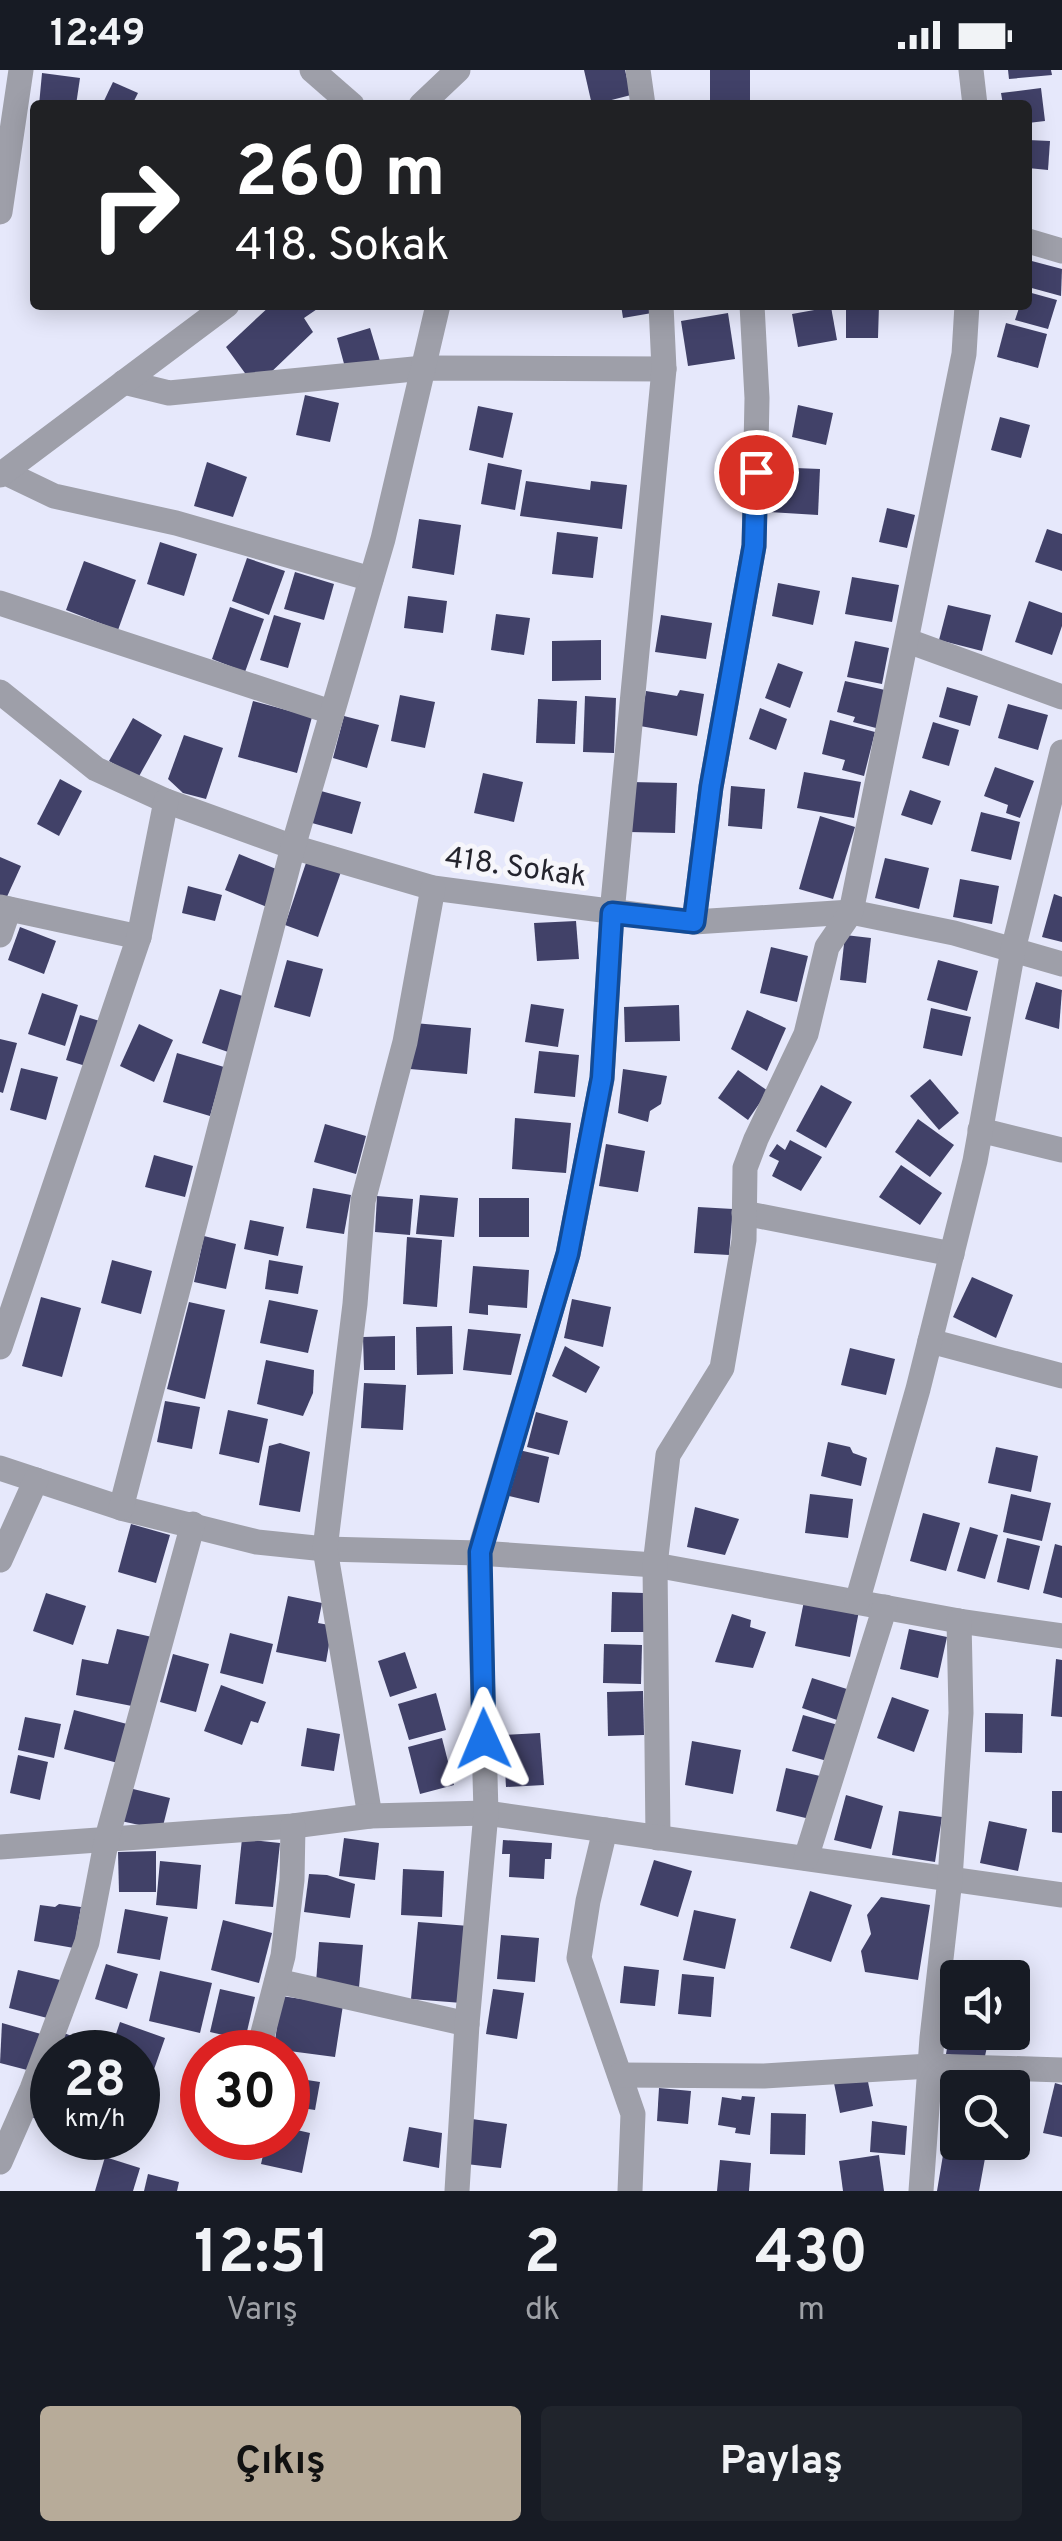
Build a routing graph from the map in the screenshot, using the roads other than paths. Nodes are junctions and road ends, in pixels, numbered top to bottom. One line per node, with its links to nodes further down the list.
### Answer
1 (21, 70): 10 (street)
2 (312, 70): 6 (street)
3 (458, 70): 7 (street)
4 (638, 70): 8 (street)
5 (971, 70): 9 (street)
6 (346, 100)
7 (426, 100)
8 (641, 100)
9 (974, 100)
10 (16, 119): 11 (street)
11 (0, 212)
12 (1032, 242): 13 (street)
13 (1062, 251)
14 (220, 310): 21 (street)
15 (437, 310): 19 (street)
16 (667, 310): 20 (street)
17 (752, 310): 36 (street)
18 (967, 310): 25 (street)
19 (424, 368): 20 (street); 21 (street); 23 (street)
20 (664, 370): 35 (street)
21 (124, 382): 22 (street)
22 (2, 474): 23 (street)
23 (371, 579): 28 (street)
24 (0, 603): 28 (street)
25 (908, 641): 27 (street); 34 (street)
26 (0, 692): 30 (street, 418. Sokak)
27 (1062, 696)
28 (332, 712): 31 (street)
29 (1062, 752): 39 (street)
30 (166, 801): 31 (street, 418. Sokak); 38 (street)
31 (293, 847): 32 (street, 418. Sokak); 50 (street)
32 (433, 888): 35 (street, 418. Sokak); 52 (street)
33 (4, 908): 37 (street); 38 (street)
34 (852, 912): 36 (street, 418. Sokak); 39 (street, 418. Sokak); 43 (street)
35 (612, 913): 36 (street, 418. Sokak); 53 (street)
36 (694, 922)
37 (0, 935)
38 (140, 937): 46 (street)
39 (1014, 950): 40 (street, 418. Sokak); 41 (street)
40 (1062, 964)
41 (980, 1130): 42 (street); 44 (street)
42 (1062, 1150)
43 (744, 1213): 44 (street); 55 (street)
44 (952, 1254): 45 (street)
45 (930, 1342): 47 (street); 56 (street)
46 (0, 1346)
47 (1062, 1376)
48 (0, 1468): 49 (street)
49 (36, 1480): 50 (street); 54 (street)
50 (121, 1508): 51 (street)
51 (193, 1524): 52 (street); 64 (street)
52 (325, 1549): 53 (street); 61 (street)
53 (480, 1552): 55 (street); 60 (street)
54 (0, 1560)
55 (655, 1565): 56 (street); 65 (street)
56 (858, 1602): 57 (street)
57 (885, 1607): 58 (street); 67 (street)
58 (959, 1621): 59 (street); 68 (street)
59 (1062, 1636)
60 (486, 1813): 61 (street); 63 (street); 71 (street)
61 (370, 1816): 62 (street)
62 (293, 1826): 64 (street); 70 (street)
63 (605, 1830): 65 (street); 75 (street)
64 (107, 1838): 66 (street); 76 (street)
65 (658, 1838): 67 (street)
66 (0, 1847)
67 (806, 1858): 68 (street)
68 (950, 1879): 69 (street); 73 (street)
69 (1062, 1894)
70 (277, 1980): 71 (street); 72 (street)
71 (467, 2024): 77 (street)
72 (264, 2030)
73 (930, 2066): 74 (street); 75 (street); 79 (street)
74 (1062, 2070)
75 (620, 2075): 78 (street)
76 (0, 2162)
77 (457, 2191)
78 (630, 2191)
79 (922, 2191)

